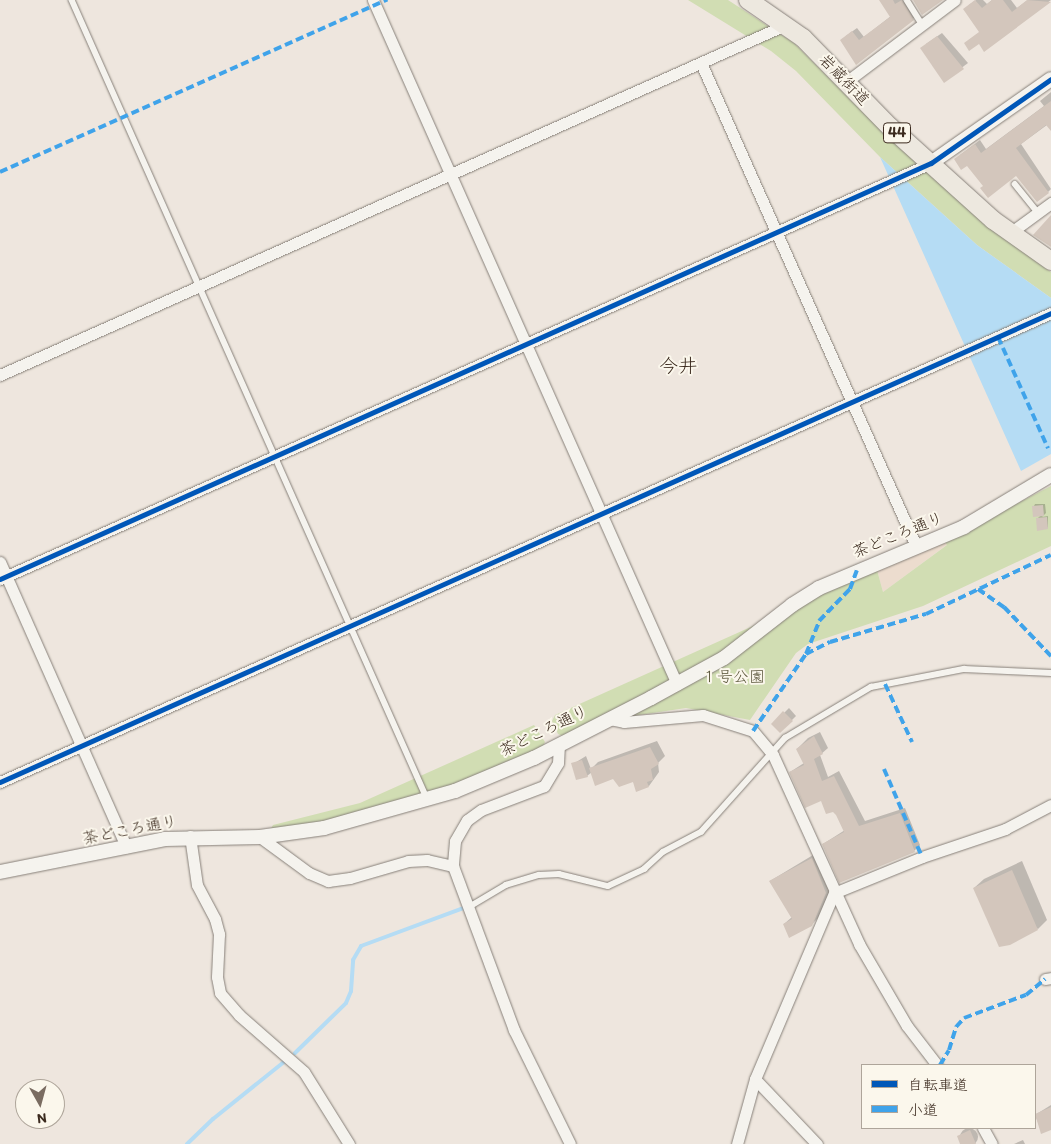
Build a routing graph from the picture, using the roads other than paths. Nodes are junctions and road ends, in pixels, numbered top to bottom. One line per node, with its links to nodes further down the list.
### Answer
1 (72, 0): 19 (lane)
2 (373, 0): 12 (street)
3 (748, 0): 7 (main road, 岩蔵街道 / 44)
4 (907, 0): 6 (lane)
5 (955, 0): 6 (street)
6 (922, 24): 10 (street)
7 (785, 25): 8 (street); 10 (main road, 岩蔵街道 / 44)
8 (702, 63): 12 (street); 16 (street)
9 (1051, 79): 11 (street)
10 (846, 82): 11 (main road, 岩蔵街道 / 44)
11 (931, 164): 16 (street); 17 (main road, 岩蔵街道 / 44)
12 (450, 174): 19 (street); 21 (street)
13 (1015, 184): 15 (lane)
14 (1051, 203): 15 (street)
15 (1038, 212): 17 (street)
16 (777, 232): 21 (street); 23 (street)
17 (1010, 233): 18 (main road, 岩蔵街道 / 44)
18 (1051, 261)
19 (199, 287): 22 (street); 24 (lane)
20 (1051, 313): 23 (street)
21 (526, 344): 24 (street); 26 (street)
22 (0, 376)
23 (853, 401): 26 (street); 27 (street)
24 (276, 456): 29 (street); 30 (lane)
25 (1051, 475): 27 (street, 茶どころ通り)
26 (603, 514): 30 (street); 32 (street)
27 (916, 546): 32 (street, 茶どころ通り)
28 (0, 562): 29 (street)
29 (3, 578): 35 (street)
30 (352, 625): 35 (street); 38 (lane)
31 (1051, 673): 36 (lane)
32 (677, 684): 33 (street, 茶どころ通り)
33 (610, 718): 34 (street, 茶どころ通り); 36 (street)
34 (559, 744): 38 (street, 茶どころ通り); 43 (street)
35 (81, 746): 37 (street); 42 (street)
36 (771, 752): 45 (street); 46 (lane)
37 (0, 782)
38 (428, 800): 41 (street, 茶どころ通り)
39 (1051, 805): 45 (street)
40 (190, 836): 41 (street, 茶どころ通り); 42 (street, 茶どころ通り); 50 (street)
41 (260, 837): 43 (street)
42 (126, 847): 44 (street, 茶どころ通り)
43 (453, 866): 46 (street)
44 (0, 872)
45 (834, 892): 47 (street); 48 (street)
46 (469, 907): 51 (street)
47 (936, 1064)
48 (755, 1079): 52 (street); 53 (street)
49 (984, 1129): 54 (street)
50 (349, 1144)
51 (570, 1144)
52 (737, 1144)
53 (817, 1144)
54 (992, 1144)

